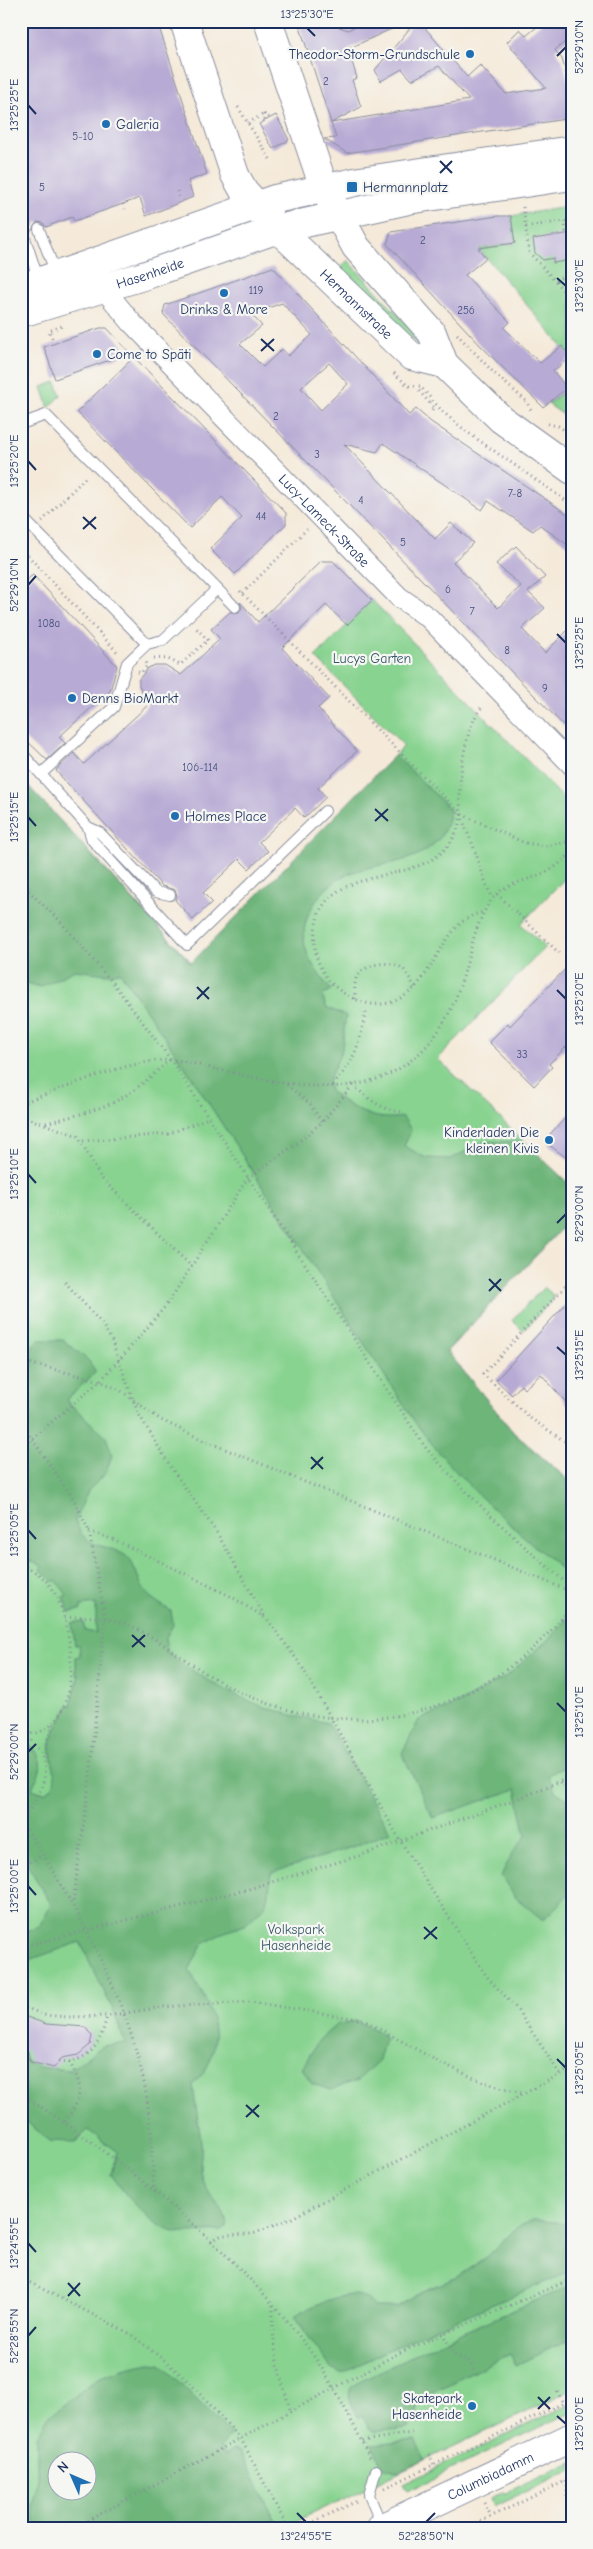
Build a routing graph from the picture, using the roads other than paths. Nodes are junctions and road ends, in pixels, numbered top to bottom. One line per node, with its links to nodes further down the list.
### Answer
1 (184, 21): 6 (main road)
2 (268, 21): 5 (main road)
3 (572, 150): 5 (main road)
4 (572, 176): 7 (main road)
5 (324, 188): 6 (main road); 7 (main road)
6 (256, 205): 9 (main road); 11 (main road, Hasenheide)
7 (337, 216): 9 (main road); 15 (main road, Hermannstraße)
8 (40, 229): 12 (lane)
9 (278, 229): 13 (main road, Hasenheide); 15 (main road, Hermannstraße)
10 (24, 235): 12 (lane)
11 (92, 263): 12 (main road, Hasenheide); 13 (street, Lucy-Lameck-Straße)
12 (39, 281)
13 (103, 288): 14 (main road, Hasenheide); 23 (street, Lucy-Lameck-Straße)
14 (21, 312)
15 (444, 364): 17 (main road, Hermannstraße)
16 (21, 424): 19 (lane)
17 (572, 470)
18 (21, 516): 21 (lane)
19 (217, 589): 20 (lane); 21 (lane)
20 (235, 607)
21 (147, 644): 24 (lane)
22 (21, 752): 24 (lane)
23 (572, 765)
24 (41, 774): 26 (lane)
25 (326, 811): 26 (lane)
26 (88, 827): 27 (lane)
27 (170, 895)
28 (572, 2437): 30 (main road, Columbiadamm)
29 (376, 2470): 30 (lane)
30 (382, 2527)

